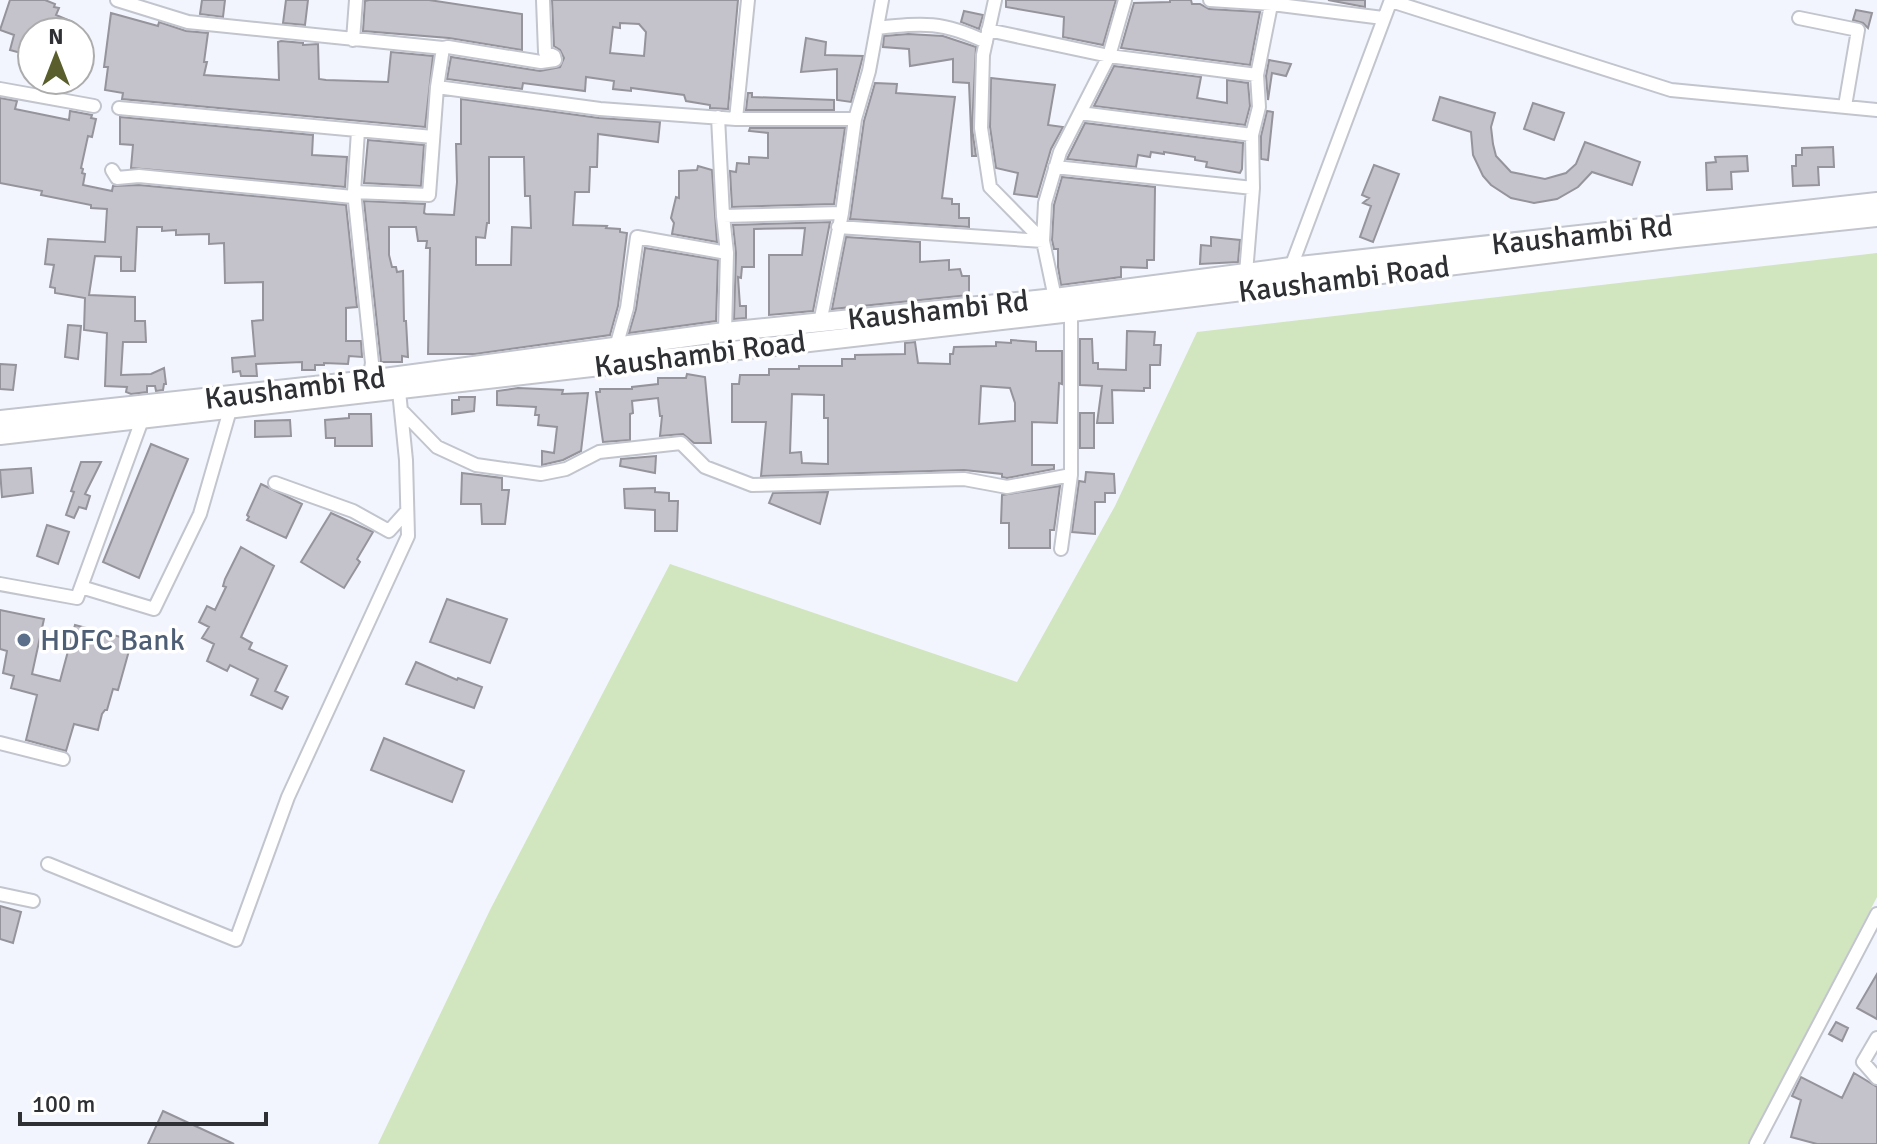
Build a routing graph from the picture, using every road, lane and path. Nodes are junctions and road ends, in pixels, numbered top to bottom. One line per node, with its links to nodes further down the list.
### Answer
1 (117, 0): 15 (street)
2 (356, 0): 15 (street)
3 (543, 0): 16 (street)
4 (748, 0): 27 (street)
5 (882, 0): 13 (street)
6 (995, 0): 14 (street)
7 (1125, 0): 17 (street)
8 (1210, 0): 10 (street)
9 (1391, 1): 11 (street); 22 (street)
10 (1272, 2): 11 (street); 18 (street)
11 (1383, 18): 43 (street)
12 (1799, 18): 22 (street)
13 (877, 28): 14 (street); 28 (street)
14 (987, 36): 17 (street); 41 (street)
15 (353, 40): 16 (street)
16 (443, 48): 19 (street)
17 (1109, 56): 18 (street); 25 (street)
18 (1257, 75): 30 (street)
19 (437, 87): 26 (street); 31 (street)
20 (0, 89): 21 (street)
21 (94, 106)
22 (1845, 106): 24 (street)
23 (119, 108): 29 (street)
24 (1877, 110)
25 (1080, 113): 30 (street); 32 (street)
26 (718, 117): 27 (street); 38 (street)
27 (736, 119): 28 (street)
28 (855, 119): 37 (street)
29 (358, 131): 31 (street); 35 (street)
30 (1252, 135): 34 (street)
31 (433, 137): 35 (street)
32 (1055, 167): 34 (street); 41 (street)
33 (112, 170): 35 (street)
34 (1253, 188): 44 (street)
35 (354, 192): 50 (street)
36 (1877, 202): 43 (main road, Kaushambi Rd)
37 (842, 213): 38 (street); 40 (street)
38 (723, 216): 42 (street)
39 (1877, 217): 46 (main road, Kaushambi Road)
40 (838, 227): 41 (street); 47 (street)
41 (1043, 241): 45 (street)
42 (727, 253): 48 (street); 49 (street)
43 (1291, 267): 44 (main road, Kaushambi Rd)
44 (1246, 273): 45 (main road, Kaushambi Rd)
45 (1055, 298): 47 (main road, Kaushambi Rd)
46 (1071, 312): 51 (main road, Kaushambi Road); 57 (street)
47 (820, 323): 48 (main road, Kaushambi Rd)
48 (725, 332): 49 (main road, Kaushambi Rd)
49 (616, 347): 50 (main road, Kaushambi Rd)
50 (369, 380): 54 (main road, Kaushambi Rd)
51 (399, 391): 52 (main road, Kaushambi Road); 53 (street)
52 (230, 410): 55 (main road, Kaushambi Road); 62 (street)
53 (403, 412): 57 (street); 59 (street)
54 (0, 420)
55 (142, 420): 56 (main road, Kaushambi Road); 62 (street)
56 (0, 435)
57 (1071, 475): 60 (street)
58 (275, 483): 59 (street)
59 (407, 511): 65 (street)
60 (1061, 549)
61 (0, 584): 62 (street)
62 (81, 587)
63 (0, 743): 64 (street)
64 (63, 759)
65 (48, 864)
66 (0, 894): 67 (street)
67 (33, 901)
68 (1877, 914): 71 (street)
69 (1877, 1038): 70 (street)
70 (1877, 1078)
71 (1756, 1144)

